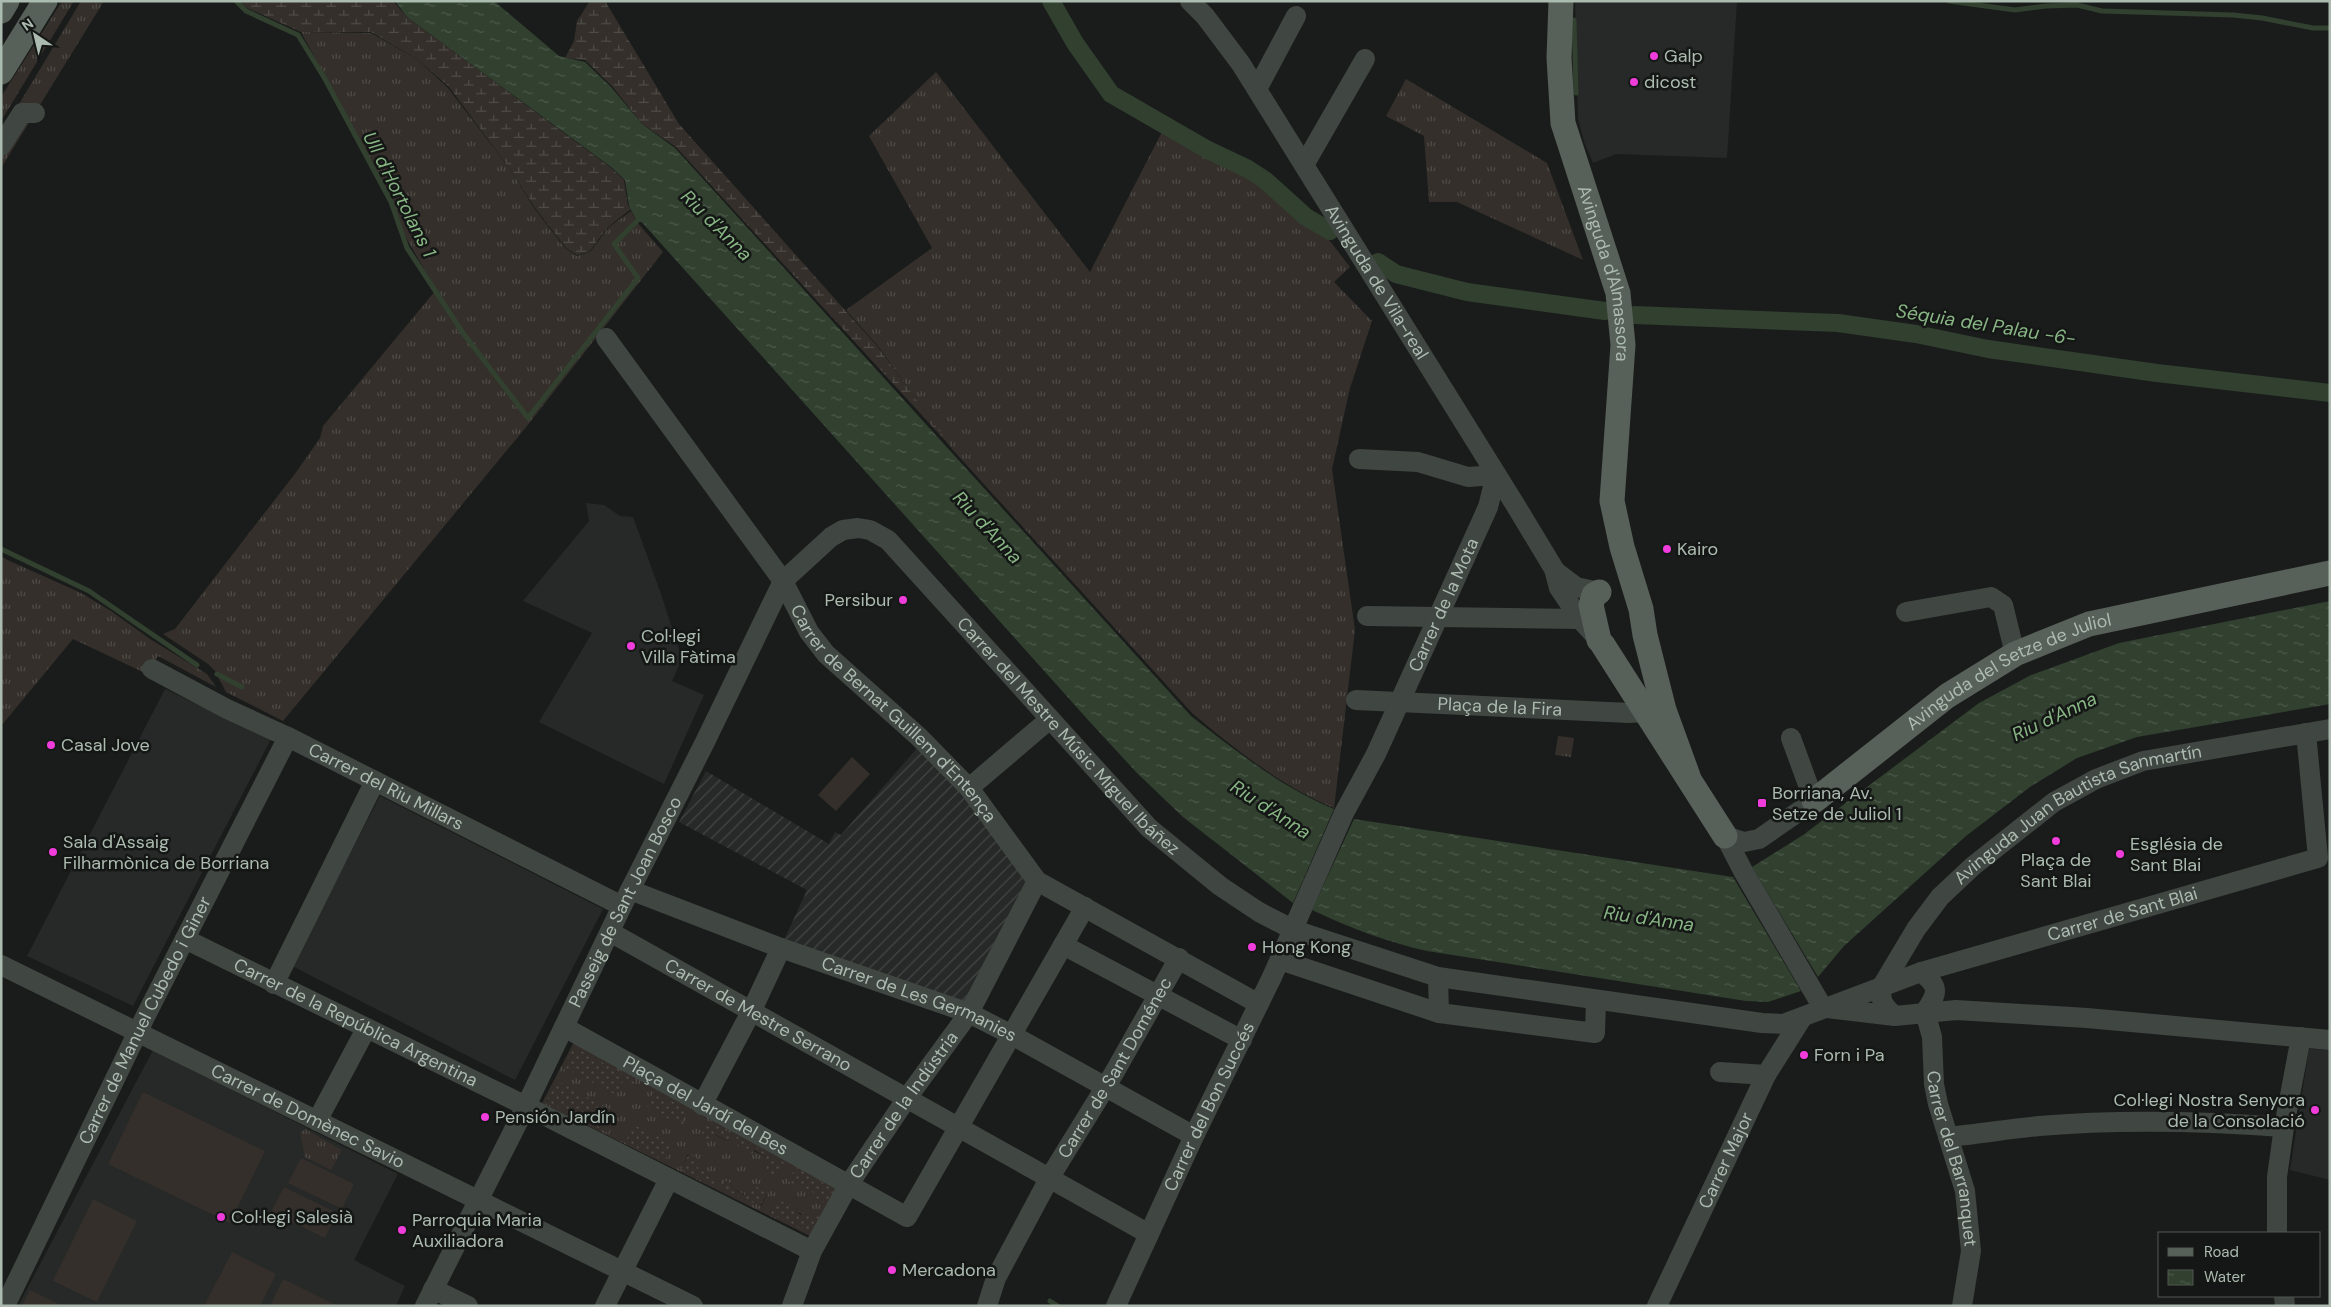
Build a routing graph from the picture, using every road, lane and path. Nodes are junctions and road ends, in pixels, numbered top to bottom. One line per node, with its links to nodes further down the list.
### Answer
1 (7, 1): 5 (main road)
2 (45, 1): 8 (main road)
3 (1190, 1): 9 (street, Avinguda de Vila-real)
4 (1561, 1): 19 (main road, Avinguda d'Almassora)
5 (1, 11)
6 (1296, 16): 9 (street)
7 (1365, 59): 12 (street)
8 (1, 72)
9 (1257, 89): 12 (street, Avinguda de Vila-real)
10 (35, 113): 11 (street)
11 (1, 146)
12 (1304, 165): 15 (street, Avinguda de Vila-real)
13 (606, 338): 22 (street, Carrer de Bernat Guillem d'Entença)
14 (1359, 459): 15 (street)
15 (1496, 475): 16 (street, Avinguda de Vila-real); 17 (street, Carrer de la Mota)
16 (1516, 506): 17 (street); 20 (street, Avinguda de Vila-real)
17 (1488, 507): 27 (street, Carrer de la Mota)
18 (858, 528): 22 (street, Passeig de Sant Joan Bosco); 36 (street, Carrer del Mestre Músic Miguel Ibáñez)
19 (1622, 547): 23 (main road, Avinguda d'Almassora); 24 (main road, Avinguda d'Almassora)
20 (1554, 569): 23 (street, Avinguda de Vila-real); 28 (street, Avinguda de Vila-real)
21 (2330, 573): 31 (main road, Avinguda del Setze de Juliol)
22 (783, 581): 42 (street, Carrer de Bernat Guillem d'Entença); 47 (street, Passeig de Sant Joan Bosco)
23 (1600, 592): 24 (main road, Avinguda de Vila-real); 30 (main road, Avinguda de Vila-real)
24 (1641, 609): 29 (main road, Avinguda d'Almassora)
25 (1906, 612): 31 (street)
26 (1367, 616): 27 (street)
27 (1438, 617): 28 (street); 34 (street, Carrer de la Mota)
28 (1580, 619): 30 (street, Avinguda de Vila-real)
29 (1645, 635): 30 (main road); 35 (main road, Avinguda d'Almassora)
30 (1601, 643): 35 (main road, Avinguda de Vila-real)
31 (2015, 654): 43 (main road, Avinguda del Setze de Juliol)
32 (152, 669): 39 (street, Carrer del Riu Millars)
33 (1356, 700): 34 (street, Plaça de la Fira)
34 (1398, 703): 35 (street, Plaça de la Fira); 49 (street, Carrer del Bon Succés)
35 (1656, 711): 45 (main road)
36 (1050, 719): 42 (street); 49 (street, Carrer del Mestre Músic Miguel Ibáñez)
37 (2330, 729): 38 (street, Avinguda Juan Bautista Sanmartín)
38 (2306, 733): 44 (street, Carrer de Sant Blai); 60 (street, Avinguda Juan Bautista Sanmartín)
39 (288, 737): 41 (street, Carrer del Riu Millars); 51 (street, Carrer de Manuel Cubedo i Giner)
40 (1792, 738): 43 (street)
41 (375, 781): 47 (street, Carrer del Riu Millars); 59 (street)
42 (970, 788): 46 (street, Carrer de Bernat Guillem d'Entença)
43 (1814, 801): 45 (street, Avinguda del Setze de Juliol)
44 (2322, 808): 57 (street, Carrer de Sant Blai)
45 (1725, 836): 64 (street)
46 (1037, 881): 48 (street, Carrer de Bernat Guillem d'Entença); 67 (street, Carrer de la Indústria)
47 (626, 898): 50 (street, Passeig de Sant Joan Bosco); 53 (street, Carrer de Les Germanies)
48 (1085, 907): 52 (street); 54 (street, Carrer de Bernat Guillem d'Entença)
49 (1294, 930): 55 (street, Carrer del Bon Succés); 58 (street, Carrer del Mestre Músic Miguel Ibáñez)
50 (610, 932): 65 (street, Carrer de Mestre Serrano); 71 (street, Passeig de Sant Joan Bosco)
51 (185, 940): 59 (street, Carrer de la República Argentina); 73 (street, Carrer de Manuel Cubedo i Giner)
52 (1063, 944): 61 (street); 74 (street)
53 (781, 948): 65 (street); 67 (street, Carrer de Les Germanies)
54 (1179, 958): 61 (street, Carrer de Sant Doménec); 63 (street, Carrer de Bernat Guillem d'Entença)
55 (1280, 960): 63 (street, Carrer del Bon Succés); 68 (street)
56 (1, 965): 73 (street, Carrer de Domènec Savio)
57 (1921, 972): 60 (street); 66 (street)
58 (1438, 977): 62 (street, Carrer del Mestre Músic Miguel Ibáñez); 68 (street)
59 (274, 984): 72 (street, Carrer de la República Argentina)
60 (1882, 986): 64 (street, Carrer del Mestre Músic Miguel Ibáñez); 69 (street)
61 (1158, 994): 76 (street); 80 (street, Carrer de Sant Doménec)
62 (1596, 1000): 68 (street); 70 (street, Carrer del Mestre Músic Miguel Ibáñez)
63 (1259, 1004): 76 (street, Carrer del Bon Succés)
64 (1823, 1008): 69 (street); 70 (street, Carrer del Mestre Músic Miguel Ibáñez)
65 (752, 1010): 81 (street, Carrer de Mestre Serrano); 82 (street)
66 (1925, 1012): 69 (street); 75 (street); 88 (street, Carrer del Barranquet)
67 (969, 1013): 74 (street, Carrer de Les Germanies); 81 (street, Carrer de la Indústria)
68 (1439, 1013)
69 (1895, 1016)
70 (1802, 1018): 79 (street, Carrer Major)
71 (564, 1027): 82 (street, Plaça del Jardí del Bes); 83 (street, Passeig de Sant Joan Bosco)
72 (366, 1029): 83 (street, Carrer de la República Argentina); 84 (street)
73 (138, 1032): 84 (street, Carrer de Domènec Savio); 98 (street, Carrer de Manuel Cubedo i Giner)
74 (1012, 1035): 80 (street, Carrer de Les Germanies); 85 (street)
75 (2301, 1037): 77 (street); 86 (street)
76 (1242, 1040): 87 (street, Carrer del Bon Succés)
77 (2330, 1040)
78 (1720, 1072): 79 (street)
79 (1766, 1075): 105 (street, Carrer Major)
80 (1105, 1087): 87 (street, Carrer de Les Germanies); 89 (street, Carrer de Sant Doménec)
81 (907, 1098): 85 (street, Carrer de Mestre Serrano); 91 (street, Carrer de la Indústria)
82 (702, 1105): 91 (street, Plaça del Jardí del Bes)
83 (526, 1106): 90 (street); 92 (street, Passeig de Sant Joan Bosco)
84 (317, 1121): 92 (street, Carrer de Domènec Savio)
85 (960, 1126): 89 (street, Carrer de Mestre Serrano); 91 (street, Plaça del Jardí del Bes)
86 (2284, 1127): 88 (street); 93 (street)
87 (1194, 1136): 94 (street, Carrer del Bon Succés)
88 (1948, 1137): 106 (street, Carrer del Barranquet)
89 (1050, 1177): 94 (street, Carrer de Mestre Serrano); 103 (street, Carrer de Sant Doménec)
90 (669, 1179): 95 (street); 96 (street)
91 (850, 1184): 95 (street, Carrer de la Indústria)
92 (478, 1200): 96 (street, Carrer de Domènec Savio); 97 (street, Passeig de Sant Joan Bosco)
93 (2277, 1232)
94 (1149, 1234): 104 (street, Carrer del Bon Succés)
95 (812, 1251): 102 (street, Carrer de la Indústria)
96 (623, 1271): 100 (street); 101 (street, Carrer de Domènec Savio)
97 (429, 1297): 99 (street)
98 (6, 1306)
99 (468, 1306)
100 (605, 1306)
101 (692, 1306)
102 (792, 1306)
103 (987, 1306)
104 (1116, 1306)
105 (1657, 1306)
106 (1962, 1306)

